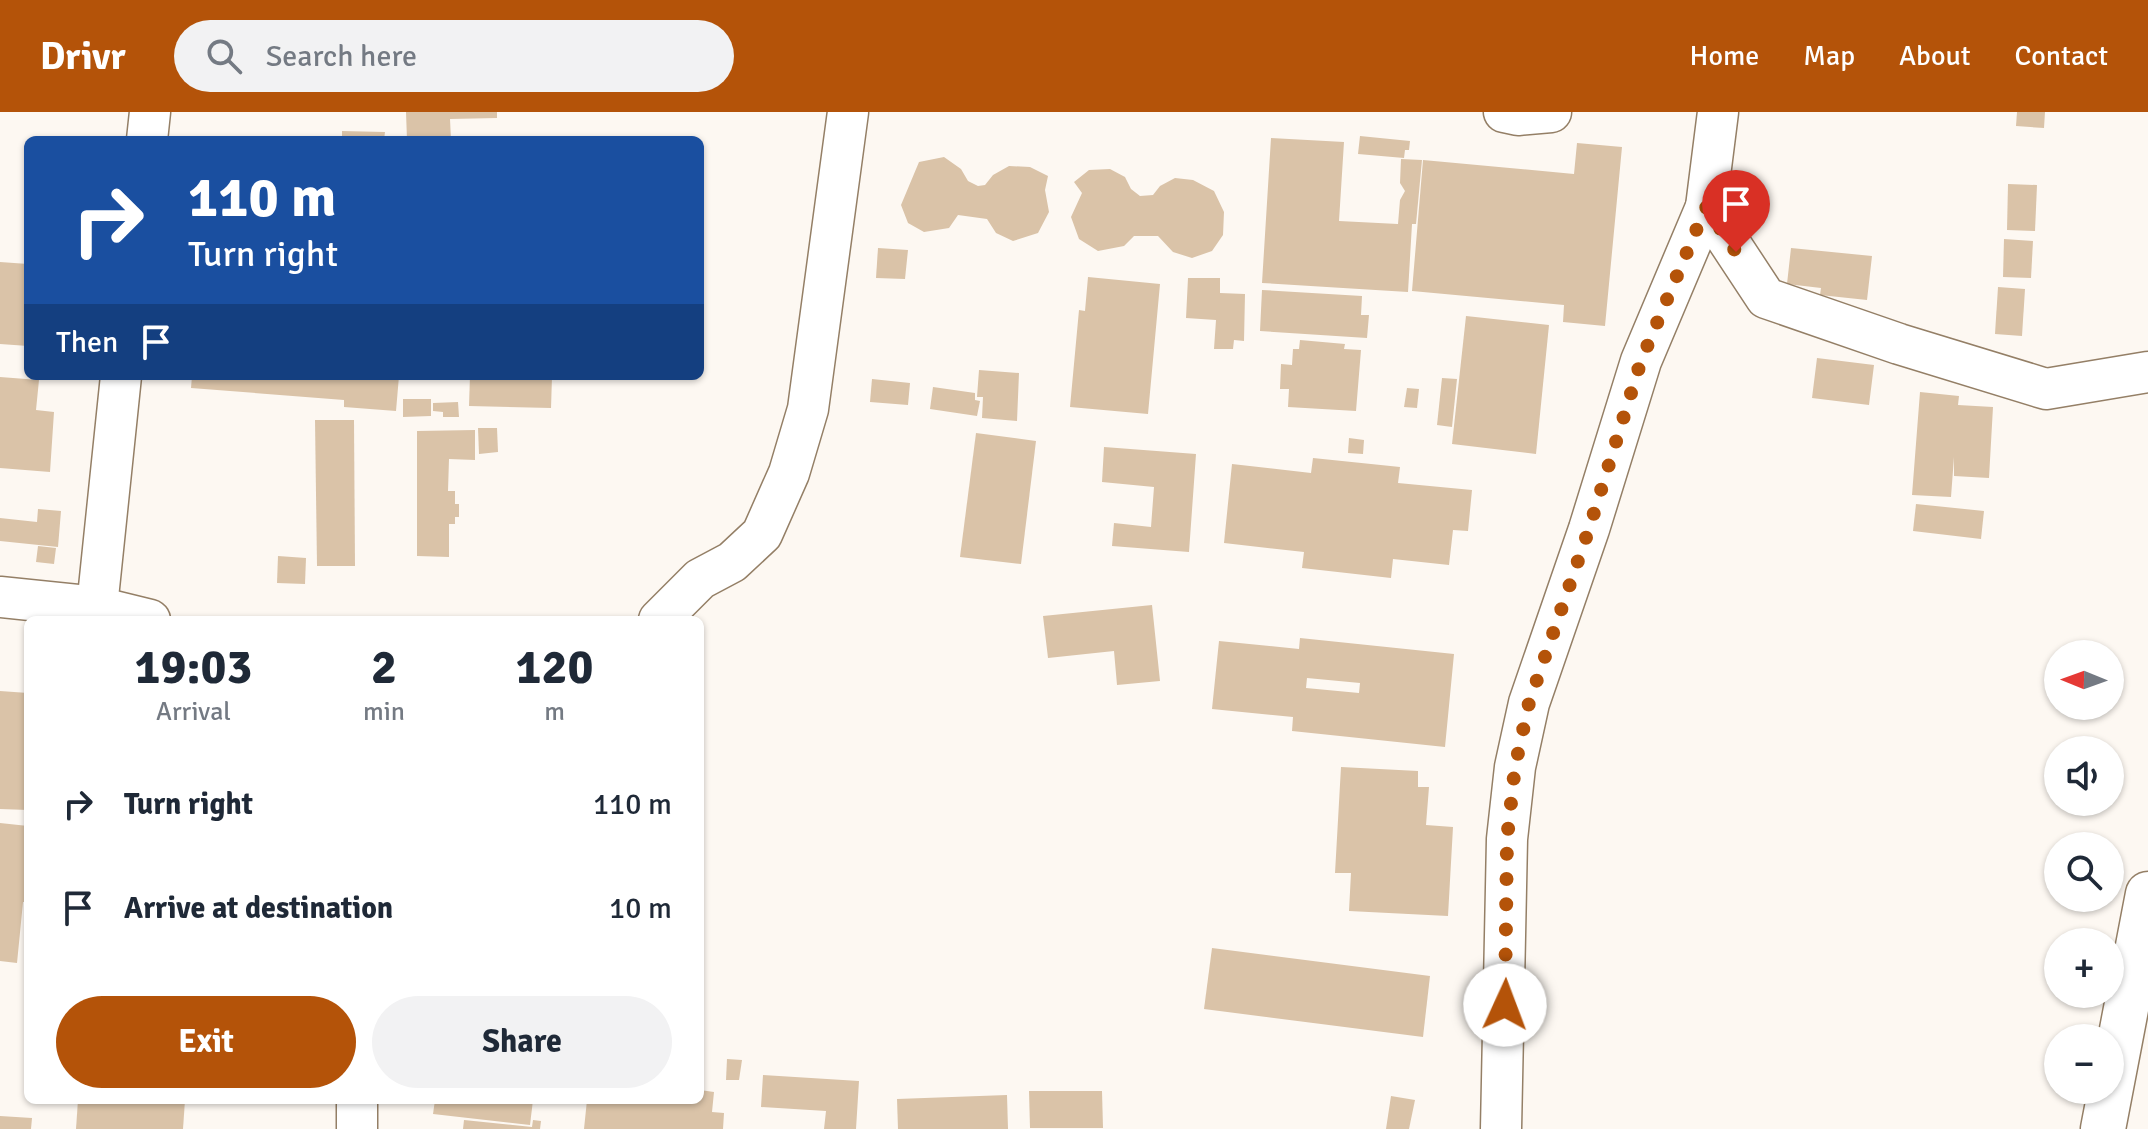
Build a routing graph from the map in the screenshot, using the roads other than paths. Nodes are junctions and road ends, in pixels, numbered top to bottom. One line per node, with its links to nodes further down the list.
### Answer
1 (150, 112): 6 (street)
2 (848, 112): 13 (street)
3 (1504, 112): 4 (street)
4 (1551, 112)
5 (1718, 112): 7 (street)
6 (147, 136)
7 (1706, 207): 8 (street); 17 (street)
8 (2148, 372)
9 (121, 380): 11 (street)
10 (0, 597): 11 (street)
11 (97, 607): 12 (street)
12 (134, 616)
13 (663, 616)
14 (2148, 894): 18 (highway)
15 (357, 1104): 16 (street)
16 (357, 1129)
17 (1501, 1129)
18 (2103, 1129)

